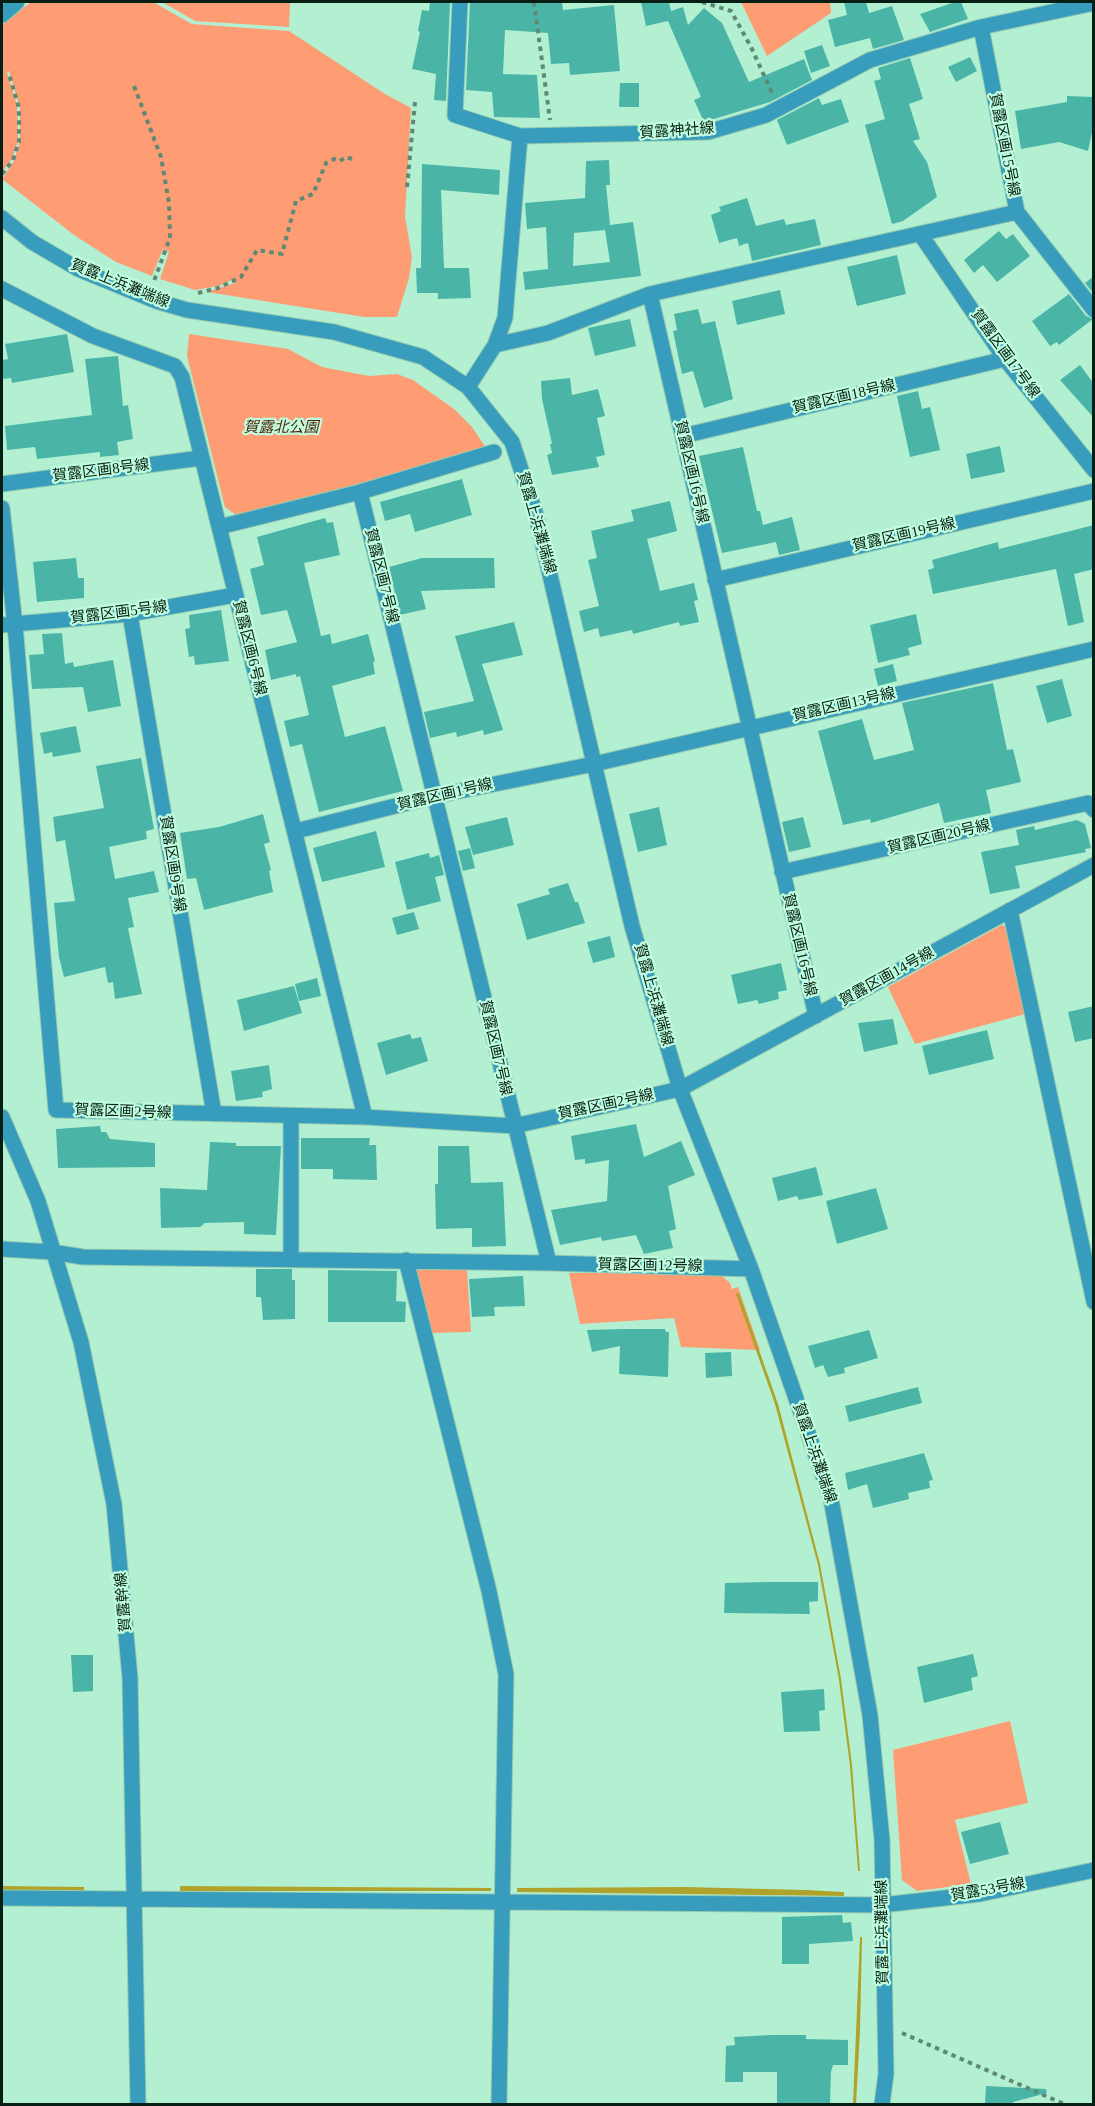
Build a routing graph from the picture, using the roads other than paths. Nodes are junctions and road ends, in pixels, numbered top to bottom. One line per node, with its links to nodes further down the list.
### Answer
1 (17, 2): 4 (street)
2 (459, 2): 6 (street, 賀露神社線)
3 (1094, 3): 5 (street, 賀露神社線)
4 (2, 15)
5 (981, 27): 6 (street, 賀露神社線); 7 (street, 賀露区画15号線)
6 (520, 136): 13 (street)
7 (1017, 212): 9 (street); 12 (street, 賀露区画15号線)
8 (2, 218): 15 (street, 賀露上浜灘端線)
9 (921, 235): 11 (street); 14 (street, 賀露区画17号線)
10 (2, 289): 18 (street, 賀露区画6号線)
11 (650, 294): 13 (street); 16 (street, 賀露区画16号線)
12 (1094, 310)
13 (495, 345): 15 (street)
14 (1005, 359): 16 (street, 賀露区画18号線); 19 (street, 賀露区画17号線)
15 (468, 387): 31 (street, 賀露上浜灘端線)
16 (683, 436): 25 (street, 賀露区画16号線)
17 (494, 452): 22 (street)
18 (201, 458): 20 (street, 賀露区画8号線); 24 (street, 賀露区画6号線)
19 (1094, 470)
20 (2, 484)
21 (1094, 491): 25 (street, 賀露区画19号線)
22 (360, 492): 24 (street); 32 (street, 賀露区画7号線)
23 (2, 508): 28 (street, 賀露区画2号線)
24 (219, 527): 26 (street, 賀露区画6号線)
25 (715, 580): 30 (street, 賀露区画16号線)
26 (235, 595): 27 (street, 賀露区画5号線); 34 (street, 賀露区画6号線)
27 (130, 614): 28 (street, 賀露区画5号線); 40 (street, 賀露区画9号線)
28 (8, 625): 40 (street, 賀露区画2号線)
29 (1094, 648): 30 (street, 賀露区画13号線)
30 (747, 727): 31 (street, 賀露区画13号線); 36 (street, 賀露区画16号線)
31 (594, 764): 32 (street, 賀露区画1号線); 39 (street, 賀露上浜灘端線)
32 (435, 796): 34 (street, 賀露区画1号線); 44 (street, 賀露区画7号線)
33 (1094, 810): 36 (street, 賀露区画20号線)
34 (296, 831): 43 (street, 賀露区画6号線)
35 (1094, 865): 37 (street, 賀露区画14号線)
36 (782, 872): 38 (street, 賀露区画16号線)
37 (1010, 910): 38 (street, 賀露区画14号線); 51 (street)
38 (816, 1016): 39 (street, 賀露区画14号線)
39 (680, 1089): 44 (street, 賀露区画2号線); 50 (street, 賀露上浜灘端線)
40 (214, 1114): 41 (street, 賀露区画2号線)
41 (291, 1116): 43 (street, 賀露区画2号線); 47 (street)
42 (2, 1117): 46 (street, 賀露幹線)
43 (365, 1117): 44 (street, 賀露区画2号線)
44 (514, 1126): 49 (street, 賀露区画7号線)
45 (2, 1250): 46 (street)
46 (52, 1252): 47 (street); 54 (street, 賀露幹線)
47 (291, 1259): 48 (street)
48 (406, 1260): 49 (street); 55 (street)
49 (549, 1263): 50 (street, 賀露区画12号線)
50 (751, 1269): 56 (street, 賀露上浜灘端線)
51 (1094, 1302)
52 (1094, 1870): 56 (street, 賀露53号線)
53 (2, 1898): 54 (street, 賀露53号線)
54 (135, 1898): 55 (street, 賀露53号線); 57 (street, 賀露幹線)
55 (501, 1901): 56 (street, 賀露53号線); 58 (street)
56 (882, 1905): 59 (street, 賀露上浜灘端線)
57 (138, 2104)
58 (499, 2104)
59 (882, 2104)

